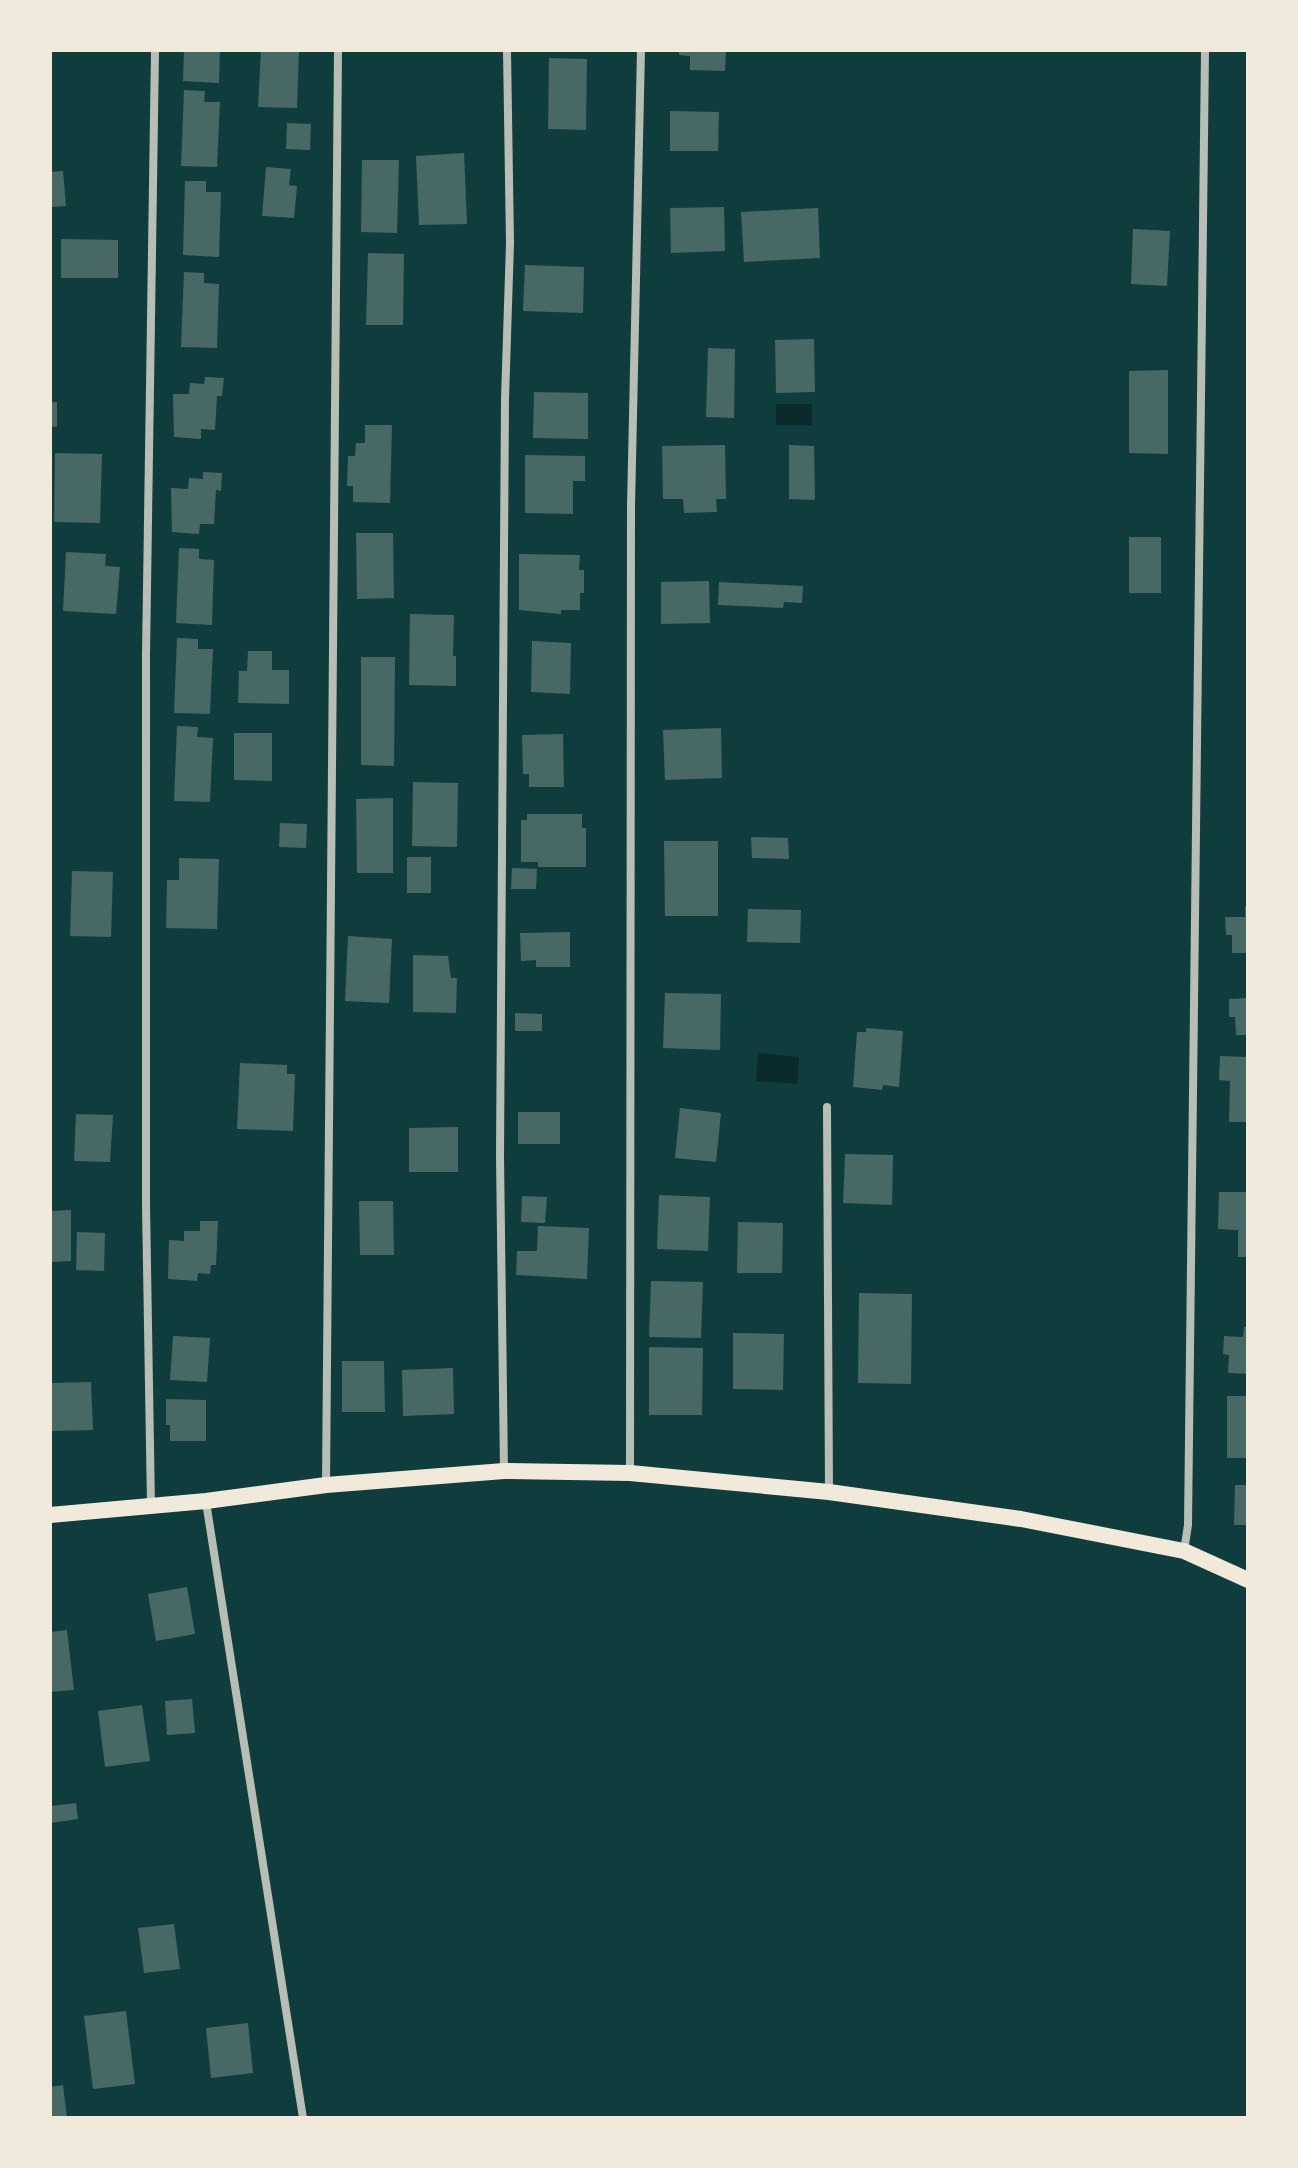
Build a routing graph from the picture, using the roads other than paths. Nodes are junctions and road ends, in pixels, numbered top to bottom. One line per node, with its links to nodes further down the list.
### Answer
1 (155, 50): 12 (street)
2 (338, 50): 9 (street)
3 (507, 50): 7 (street)
4 (641, 50): 8 (street)
5 (1205, 50): 14 (street)
6 (827, 1107): 10 (street)
7 (504, 1471): 8 (main road); 9 (main road)
8 (630, 1473): 10 (main road)
9 (326, 1485): 11 (main road)
10 (829, 1492): 14 (main road)
11 (206, 1501): 12 (main road); 16 (street)
12 (151, 1506): 13 (main road)
13 (50, 1515)
14 (1184, 1551): 15 (main road)
15 (1248, 1580)
16 (303, 2118)

